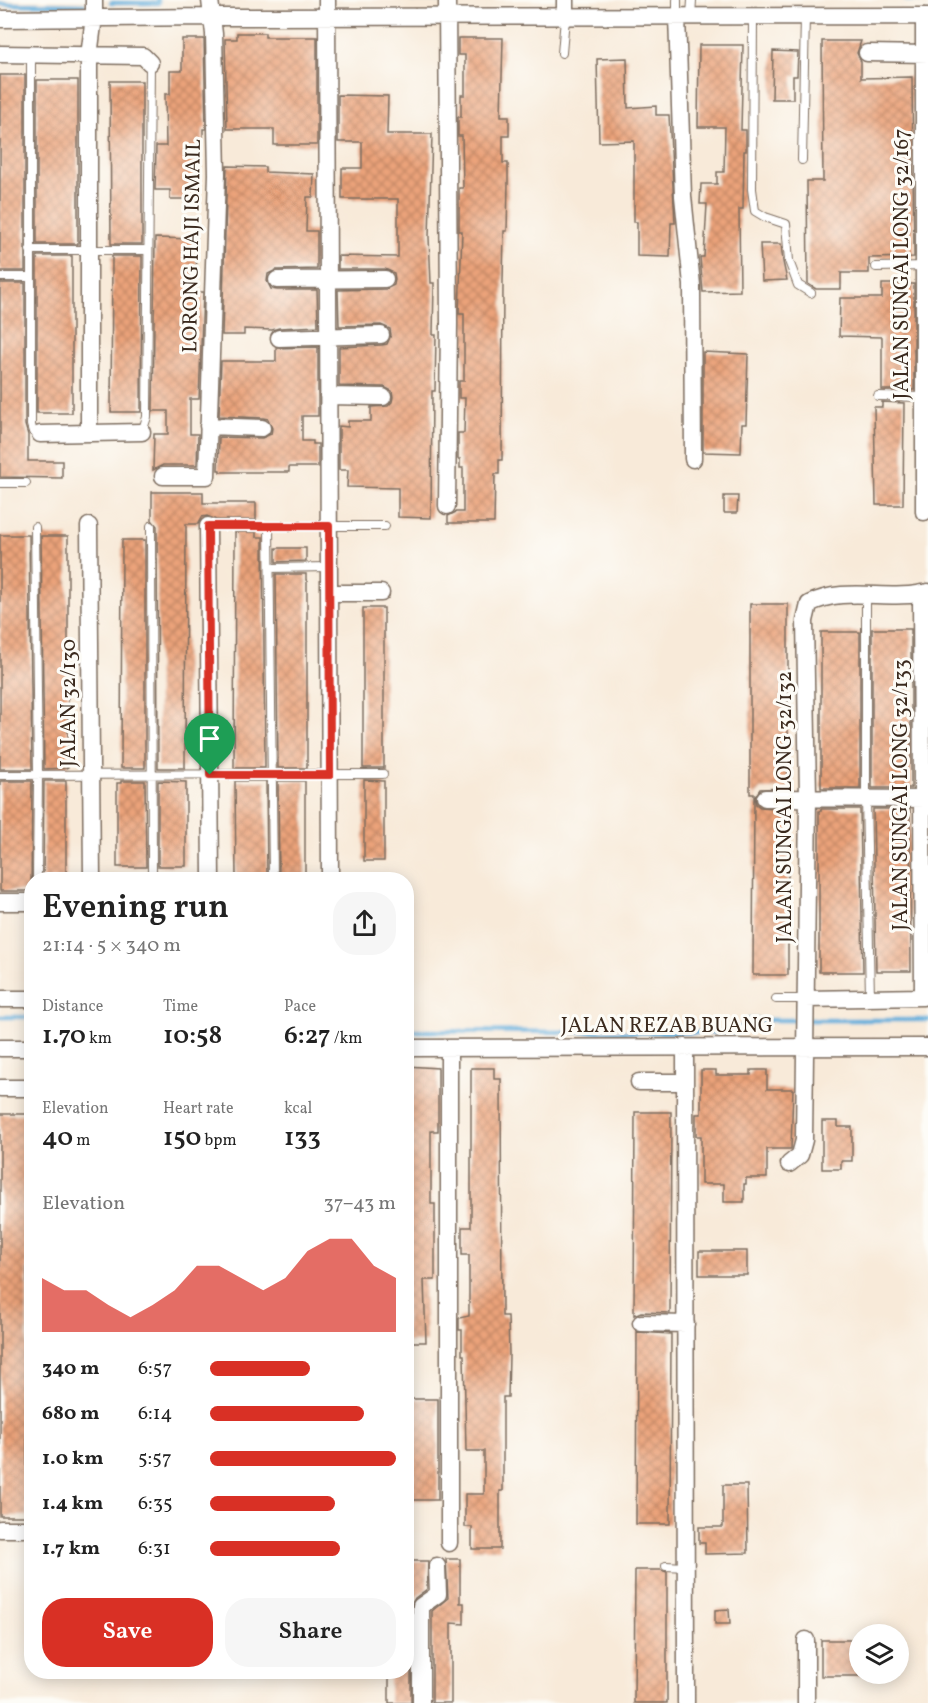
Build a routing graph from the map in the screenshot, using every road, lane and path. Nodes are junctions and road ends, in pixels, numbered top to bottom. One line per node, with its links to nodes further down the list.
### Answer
1 (94, 0): 10 (street)
2 (327, 0): 11 (street)
3 (565, 0): 12 (street)
4 (211, 8): 10 (street); 11 (street); 40 (street, LORONG HAJI ISMAIL)
5 (447, 8): 11 (street); 12 (street); 50 (street)
6 (684, 8): 8 (street); 12 (street); 46 (street)
7 (803, 8): 8 (street); 9 (street); 21 (lane)
8 (753, 16): 32 (lane)
9 (926, 16): 18 (street, JALAN SUNGAI LONG 32/167)
10 (94, 17): 13 (street); 19 (street)
11 (327, 17): 31 (street)
12 (565, 18): 14 (lane)
13 (0, 19)
14 (562, 53)
15 (867, 53): 18 (street)
16 (0, 54): 17 (street)
17 (31, 54): 19 (street); 22 (lane)
18 (926, 54): 25 (street, JALAN SUNGAI LONG 32/167)
19 (89, 56): 20 (street); 23 (street)
20 (150, 63): 24 (lane)
21 (802, 160)
22 (30, 250): 23 (lane); 28 (lane)
23 (90, 250): 24 (lane); 43 (street)
24 (147, 250): 42 (lane)
25 (926, 266): 26 (lane); 39 (street, JALAN SUNGAI LONG 32/167)
26 (876, 267)
27 (0, 277): 28 (lane)
28 (30, 277): 44 (lane)
29 (385, 279): 31 (street)
30 (278, 280): 31 (street)
31 (328, 280): 34 (street)
32 (811, 293)
33 (381, 335): 34 (street)
34 (328, 337): 35 (street); 36 (street)
35 (279, 338)
36 (328, 396): 38 (street); 56 (street)
37 (878, 396): 39 (lane)
38 (383, 397)
39 (924, 397): 45 (street, JALAN SUNGAI LONG 32/167)
40 (208, 426): 41 (street); 47 (street, LORONG HAJI ISMAIL)
41 (262, 428)
42 (142, 432): 43 (street)
43 (89, 433): 44 (street)
44 (40, 434)
45 (926, 453): 51 (street, JALAN SUNGAI LONG 32/167)
46 (693, 459)
47 (163, 476)
48 (0, 483): 49 (lane)
49 (26, 483)
50 (447, 506)
51 (924, 512)
52 (89, 526): 68 (street, JALAN 32/130)
53 (151, 526): 69 (lane)
54 (208, 526): 55 (lane); 70 (street)
55 (269, 526): 56 (lane); 60 (lane)
56 (329, 526): 57 (lane); 59 (street)
57 (385, 526)
58 (35, 527): 67 (lane)
59 (329, 567): 60 (lane); 62 (street)
60 (270, 568): 71 (lane)
61 (925, 592): 64 (street); 76 (street, JALAN SUNGAI LONG 32/133)
62 (329, 593): 63 (street); 72 (street)
63 (381, 593)
64 (866, 595): 73 (street, JALAN SUNGAI LONG 32/132); 75 (lane)
65 (383, 774): 72 (lane)
66 (0, 775): 67 (lane)
67 (38, 775): 68 (lane); 77 (lane)
68 (91, 775): 69 (lane); 78 (street, JALAN 32/130)
69 (151, 775): 70 (lane); 79 (lane)
70 (210, 775): 71 (lane); 80 (street)
71 (272, 775): 72 (lane); 81 (lane)
72 (330, 775): 82 (street)
73 (808, 797): 74 (street); 75 (street); 90 (street, JALAN SUNGAI LONG 32/132)
74 (765, 798)
75 (866, 798): 76 (street); 86 (lane)
76 (926, 799): 85 (street, JALAN SUNGAI LONG 32/133)
77 (37, 872)
78 (92, 872)
79 (152, 872)
80 (212, 872)
81 (273, 872)
82 (330, 872)
83 (0, 902): 84 (street)
84 (24, 902)
85 (925, 997): 86 (street)
86 (870, 998): 90 (street)
87 (0, 999): 88 (street)
88 (24, 999)
89 (776, 999): 90 (lane)
90 (806, 1012): 92 (street, JALAN SUNGAI LONG 32/132)
91 (685, 1047): 92 (street, JALAN REZAB BUANG); 97 (street, JALAN REZAB BUANG); 99 (street)
92 (804, 1047): 93 (street, JALAN REZAB BUANG); 102 (street, JALAN SUNGAI LONG 32/132)
93 (928, 1047)
94 (0, 1048): 95 (street)
95 (24, 1048)
96 (414, 1048): 97 (street, JALAN REZAB BUANG)
97 (449, 1048): 107 (street)
98 (639, 1082): 99 (street)
99 (685, 1082): 104 (street)
100 (0, 1088): 101 (street)
101 (24, 1088)
102 (789, 1164)
103 (641, 1323): 104 (street)
104 (686, 1324): 110 (street)
105 (0, 1529): 106 (street)
106 (23, 1529)
107 (449, 1543)
108 (437, 1566): 112 (street)
109 (666, 1566): 110 (lane)
110 (685, 1567): 113 (street)
111 (806, 1640): 114 (street)
112 (421, 1703)
113 (686, 1703)
114 (806, 1703)

